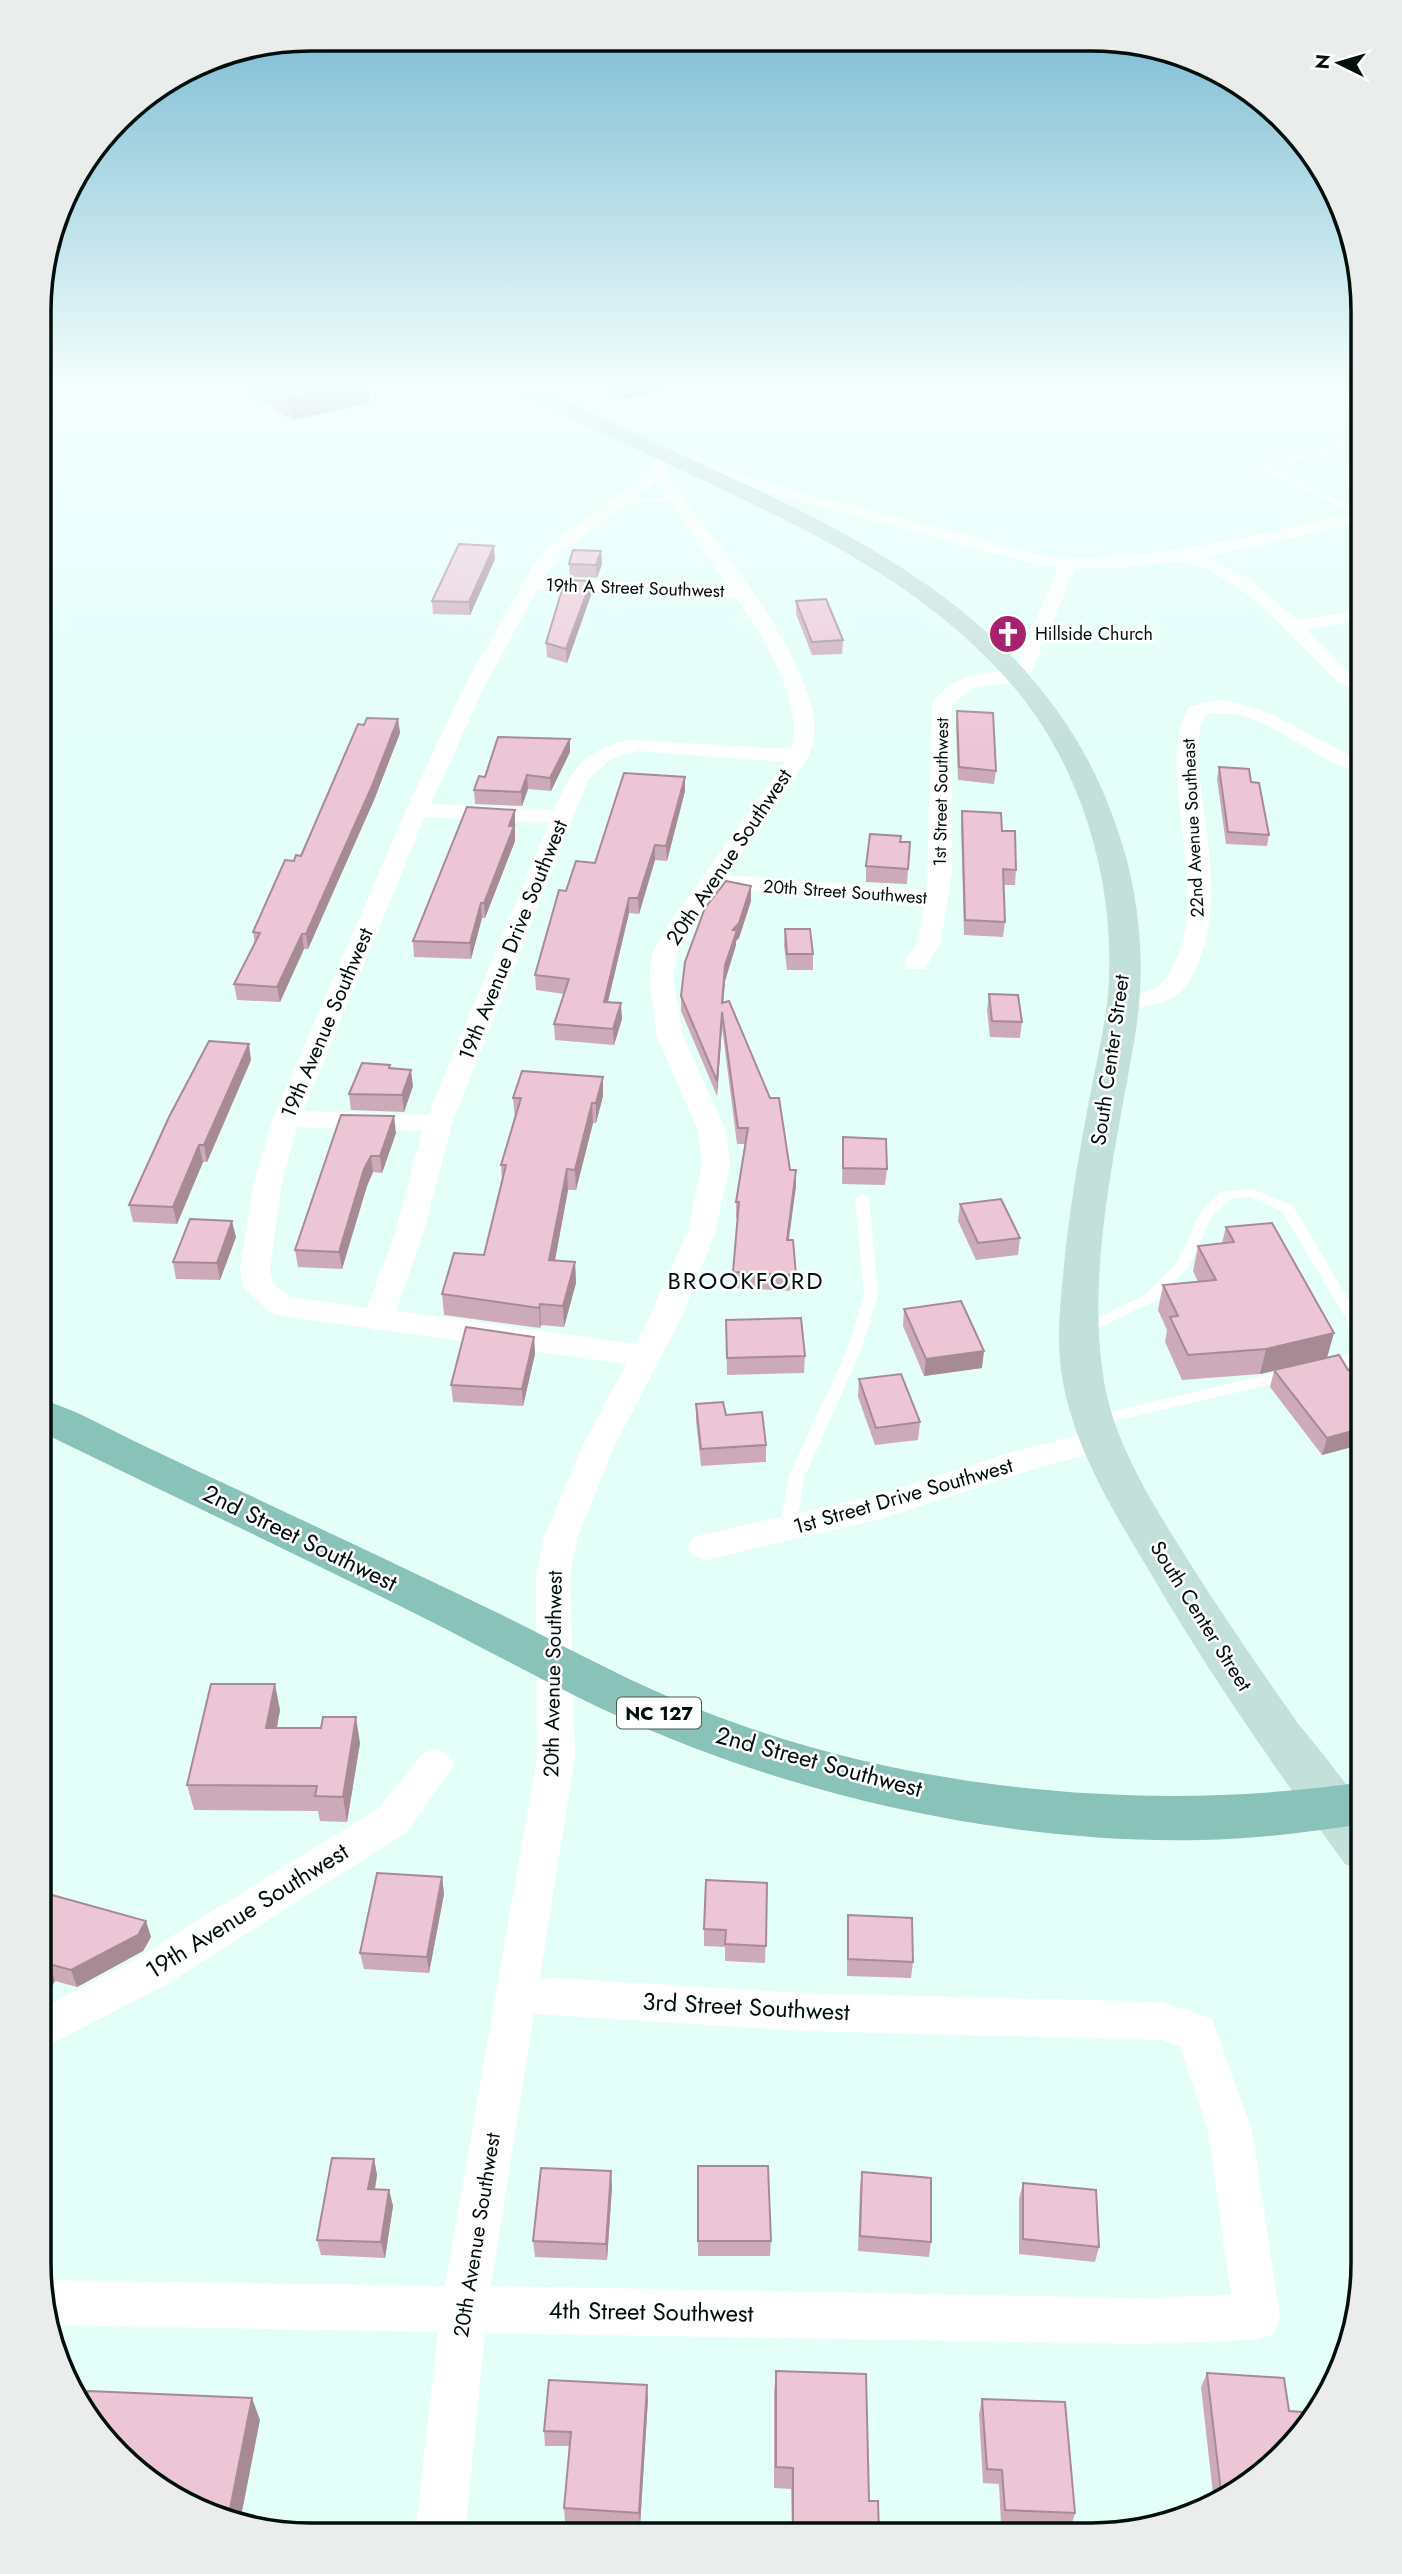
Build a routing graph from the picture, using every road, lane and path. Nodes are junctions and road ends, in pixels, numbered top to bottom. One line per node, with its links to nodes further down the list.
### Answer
1 (618, 504): 8 (street, 19th Avenue Southwest)
2 (684, 504): 9 (street, 20th Avenue Southwest)
3 (771, 504): 12 (street, South Center Street)
4 (835, 504): 7 (street)
5 (1351, 519): 6 (street)
6 (1181, 555): 7 (street); 11 (street)
7 (1068, 565): 12 (street)
8 (531, 584): 9 (street, 19th A Street Southwest); 16 (street, 19th Avenue Southwest)
9 (739, 592): 14 (street, 20th Avenue Southwest)
10 (1351, 617): 11 (street)
11 (1294, 626): 13 (street)
12 (1021, 676): 19 (street, 1st Street Southwest); 21 (street, South Center Street)
13 (1351, 681)
14 (796, 756): 17 (street, 19th Avenue Drive Southwest); 18 (street, 20th Avenue Southwest)
15 (1351, 763): 21 (street, 22nd Avenue Southeast)
16 (417, 810): 17 (street); 22 (street, 19th Avenue Southwest)
17 (563, 817): 23 (street, 19th Avenue Drive Southwest)
18 (712, 881): 19 (street, 20th Street Southwest); 28 (street, 20th Avenue Southwest)
19 (936, 898): 20 (street, 1st Street Southwest)
20 (916, 964)
21 (1123, 1002): 27 (street, South Center Street)
22 (286, 1118): 23 (street); 26 (street, 19th Avenue Southwest)
23 (438, 1124): 26 (street, 19th Avenue Drive Southwest)
24 (862, 1198): 32 (lane)
25 (1351, 1316): 27 (lane)
26 (377, 1321): 28 (street, 19th Avenue Southwest)
27 (1078, 1332): 31 (street, South Center Street)
28 (646, 1356): 34 (street, 20th Avenue Southwest)
29 (1351, 1359): 31 (lane)
30 (51, 1418): 34 (main road, 2nd Street Southwest / NC 127)
31 (1096, 1431): 32 (street, 1st Street Drive Southwest); 36 (street, South Center Street)
32 (788, 1529): 33 (street, 1st Street Drive Southwest)
33 (705, 1547)
34 (554, 1663): 36 (main road, 2nd Street Southwest / NC 127); 37 (street, 20th Avenue Southwest)
35 (435, 1765): 38 (street, 19th Avenue Southwest)
36 (1348, 1806)
37 (515, 1994): 40 (street, 20th Avenue Southwest); 41 (street, 3rd Street Southwest)
38 (51, 2025)
39 (54, 2302): 40 (street, 4th Street Southwest)
40 (464, 2310): 41 (street, 4th Street Southwest); 42 (street, 20th Avenue Southwest)
41 (1257, 2317)
42 (441, 2523)

